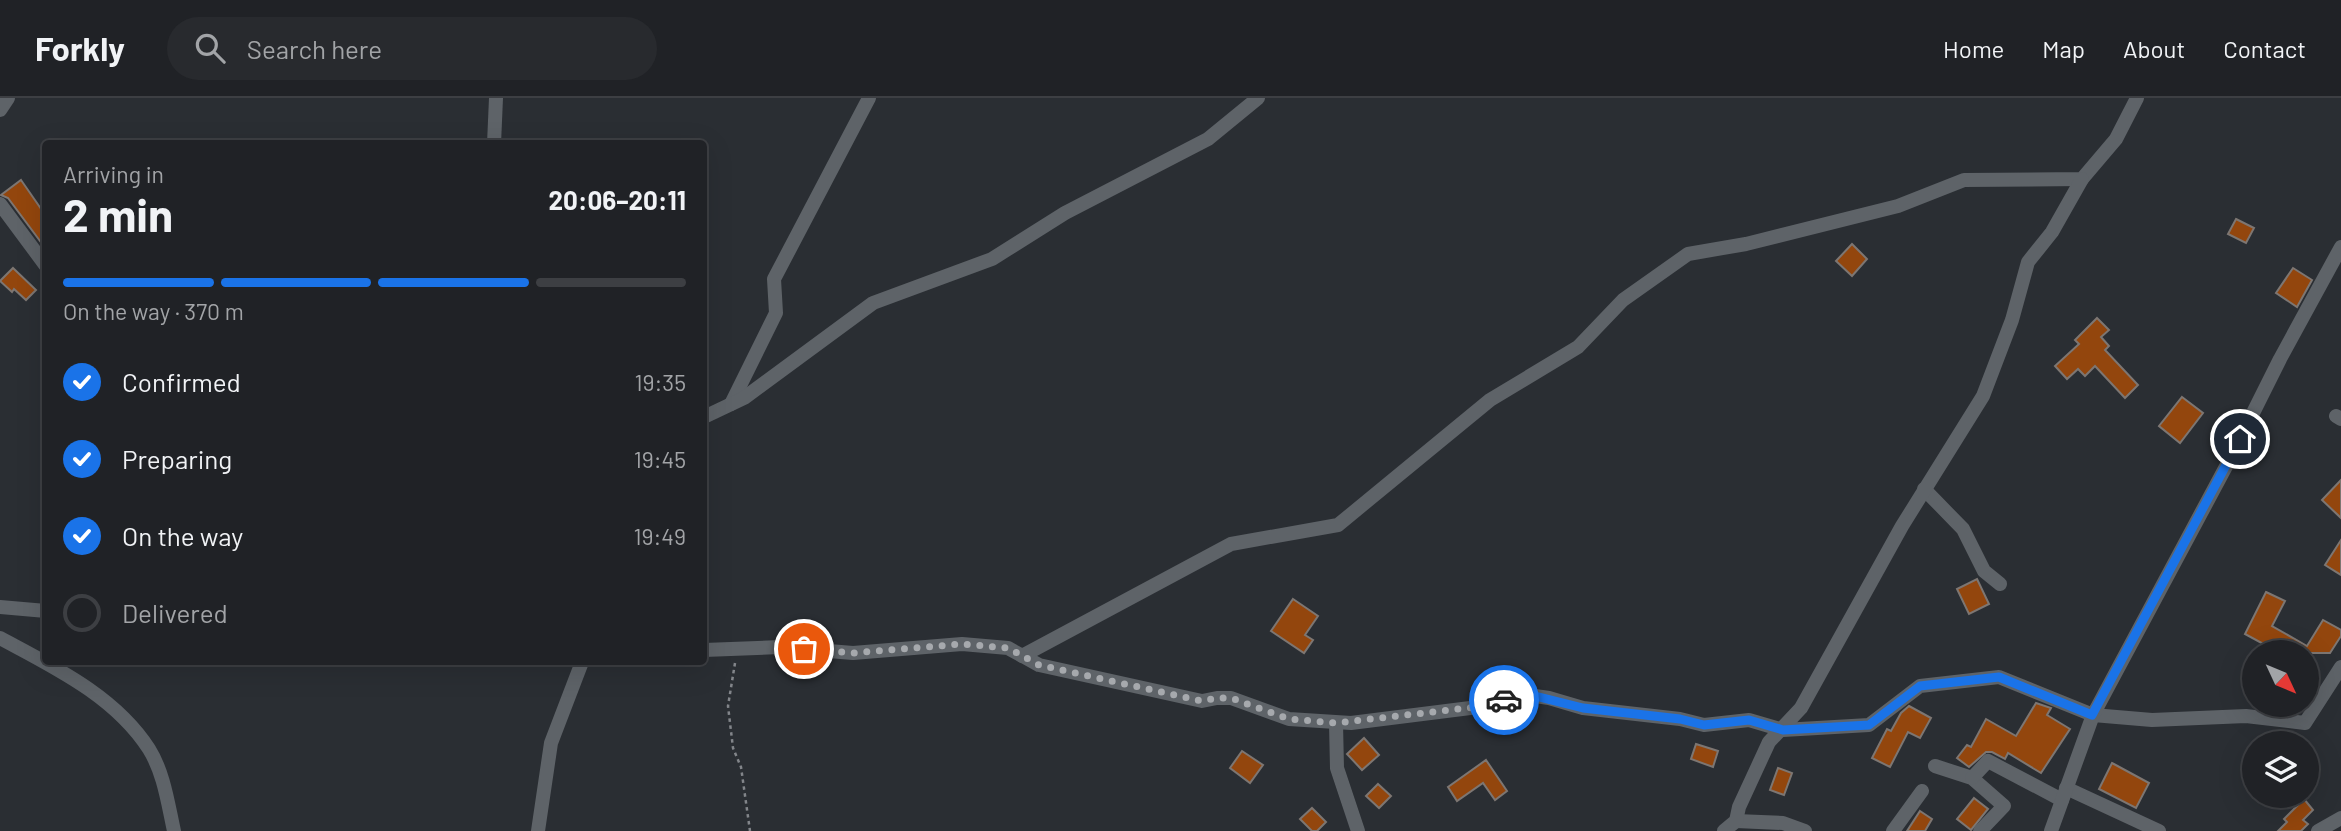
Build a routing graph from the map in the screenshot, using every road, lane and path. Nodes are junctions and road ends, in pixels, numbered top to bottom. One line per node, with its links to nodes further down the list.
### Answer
1 (8, 98): 6 (street)
2 (496, 98): 7 (street)
3 (869, 98): 12 (street)
4 (1258, 98): 12 (street)
5 (2137, 98): 8 (street)
6 (0, 110)
7 (494, 140)
8 (2082, 179): 14 (street); 21 (street)
9 (0, 204): 11 (street)
10 (2341, 247): 26 (street)
11 (42, 261)
12 (731, 404): 13 (street)
13 (707, 416)
14 (1924, 489): 15 (street); 28 (street)
15 (2000, 584)
16 (0, 607): 17 (street)
17 (42, 611)
18 (0, 638): 22 (street)
19 (737, 649): 20 (street); 21 (street); 37 (path)
20 (707, 650)
21 (1022, 656): 27 (street)
22 (42, 661)
23 (48, 665): 35 (street)
24 (581, 665): 36 (street)
25 (2341, 667): 26 (street)
26 (2092, 715): 28 (street); 32 (street)
27 (1336, 723): 28 (street); 38 (street)
28 (1783, 730): 34 (street)
29 (1935, 766): 30 (street)
30 (1972, 778): 32 (street); 42 (street)
31 (1922, 790): 41 (street)
32 (2064, 794): 43 (street); 44 (street)
33 (2341, 818): 45 (street)
34 (1736, 821): 39 (street); 40 (street)
35 (174, 831)
36 (538, 831)
37 (750, 831)
38 (1359, 831)
39 (1724, 831)
40 (1805, 831)
41 (1893, 831)
42 (1980, 831)
43 (2051, 831)
44 (2159, 831)
45 (2318, 831)

